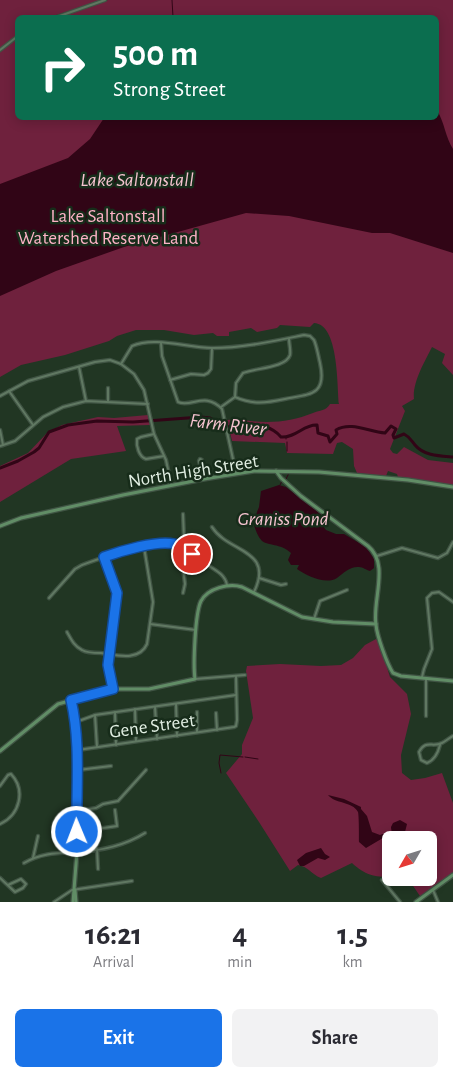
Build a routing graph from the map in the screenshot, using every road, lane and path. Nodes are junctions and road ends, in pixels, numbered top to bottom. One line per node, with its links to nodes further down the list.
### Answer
1 (105, 0): 2 (street)
2 (62, 15)
3 (15, 38): 4 (street)
4 (0, 50)
5 (288, 338): 7 (street); 14 (street); 14 (street)
6 (161, 343): 7 (street); 8 (street); 10 (street)
7 (212, 348): 10 (street)
8 (122, 364): 9 (street); 17 (street)
9 (79, 367): 12 (street); 15 (street)
10 (170, 380): 18 (street)
11 (108, 388): 16 (street)
12 (9, 391): 13 (street); 19 (street)
13 (0, 396)
14 (235, 398): 18 (street)
15 (86, 401): 16 (street); 19 (street)
16 (108, 401): 17 (street)
17 (148, 404): 21 (street)
18 (222, 407): 25 (street)
19 (33, 425): 22 (street)
20 (0, 430): 22 (street)
21 (154, 434): 23 (street); 23 (street)
22 (2, 445)
23 (164, 456): 27 (street)
24 (276, 471): 25 (street, North High Street); 28 (street, North High Street); 36 (street)
25 (236, 473): 26 (street, North High Street)
26 (204, 479): 26 (street); 27 (street, North High Street)
27 (171, 485): 30 (street, North High Street)
28 (453, 487)
29 (183, 514): 34 (street)
30 (0, 526)
31 (212, 528): 38 (street)
32 (453, 542): 36 (street)
33 (144, 547): 34 (street); 37 (street); 47 (street)
34 (181, 547): 35 (street)
35 (192, 554): 40 (street); 43 (street)
36 (377, 556): 48 (street)
37 (104, 557): 44 (street); 51 (street)
38 (259, 578): 39 (street); 42 (street)
39 (286, 584)
40 (227, 585): 42 (street); 49 (street)
41 (347, 590): 46 (street)
42 (254, 592): 46 (street)
43 (183, 593)
44 (49, 598)
45 (453, 602): 54 (street)
46 (314, 619): 48 (street)
47 (150, 624): 49 (street); 51 (street)
48 (376, 624): 54 (street)
49 (196, 630): 55 (street)
50 (67, 632): 51 (street)
51 (109, 654): 57 (street)
52 (245, 675): 53 (street)
53 (236, 676): 55 (street); 58 (street)
54 (424, 678): 56 (street); 67 (street)
55 (195, 679): 57 (street)
56 (453, 681)
57 (113, 689): 59 (street)
58 (236, 695): 60 (street); 69 (street, Gene Street)
59 (71, 700): 68 (street); 79 (street)
60 (176, 704): 61 (street); 71 (street)
61 (155, 707): 62 (street); 73 (street)
62 (135, 709): 63 (street); 74 (street)
63 (116, 712): 66 (street); 75 (street)
64 (197, 712): 70 (street)
65 (216, 713): 69 (street)
66 (95, 715): 68 (street); 77 (street)
67 (426, 716)
68 (75, 723): 78 (street)
69 (217, 730): 70 (street, Gene Street)
70 (197, 733): 71 (street, Gene Street)
71 (177, 736): 73 (street, Gene Street)
72 (453, 736): 76 (street)
73 (157, 739): 74 (street, Gene Street)
74 (136, 741): 75 (street, Gene Street)
75 (116, 745): 77 (street, Gene Street)
76 (440, 745): 76 (street)
77 (97, 747): 78 (street, Gene Street)
78 (77, 750): 81 (street)
79 (0, 751)
80 (111, 766): 81 (street)
81 (77, 770): 85 (street)
82 (146, 770): 85 (street)
83 (0, 786): 86 (street)
84 (116, 810): 87 (street)
85 (76, 812): 87 (street)
86 (0, 824)
87 (77, 832): 91 (street)
88 (145, 833): 90 (street)
89 (38, 836): 92 (street)
90 (97, 850): 91 (street); 94 (street)
91 (77, 852): 92 (street); 100 (street)
92 (33, 858): 93 (street)
93 (24, 863)
94 (98, 870)
95 (453, 875): 101 (street)
96 (0, 878): 98 (street)
97 (132, 881): 100 (street)
98 (8, 885): 98 (street)
99 (387, 886): 104 (street)
100 (74, 889): 102 (street); 103 (street)
101 (433, 890): 105 (street); 106 (street)
102 (54, 902)
103 (74, 902)
104 (400, 902)
105 (416, 902)
106 (438, 902)

